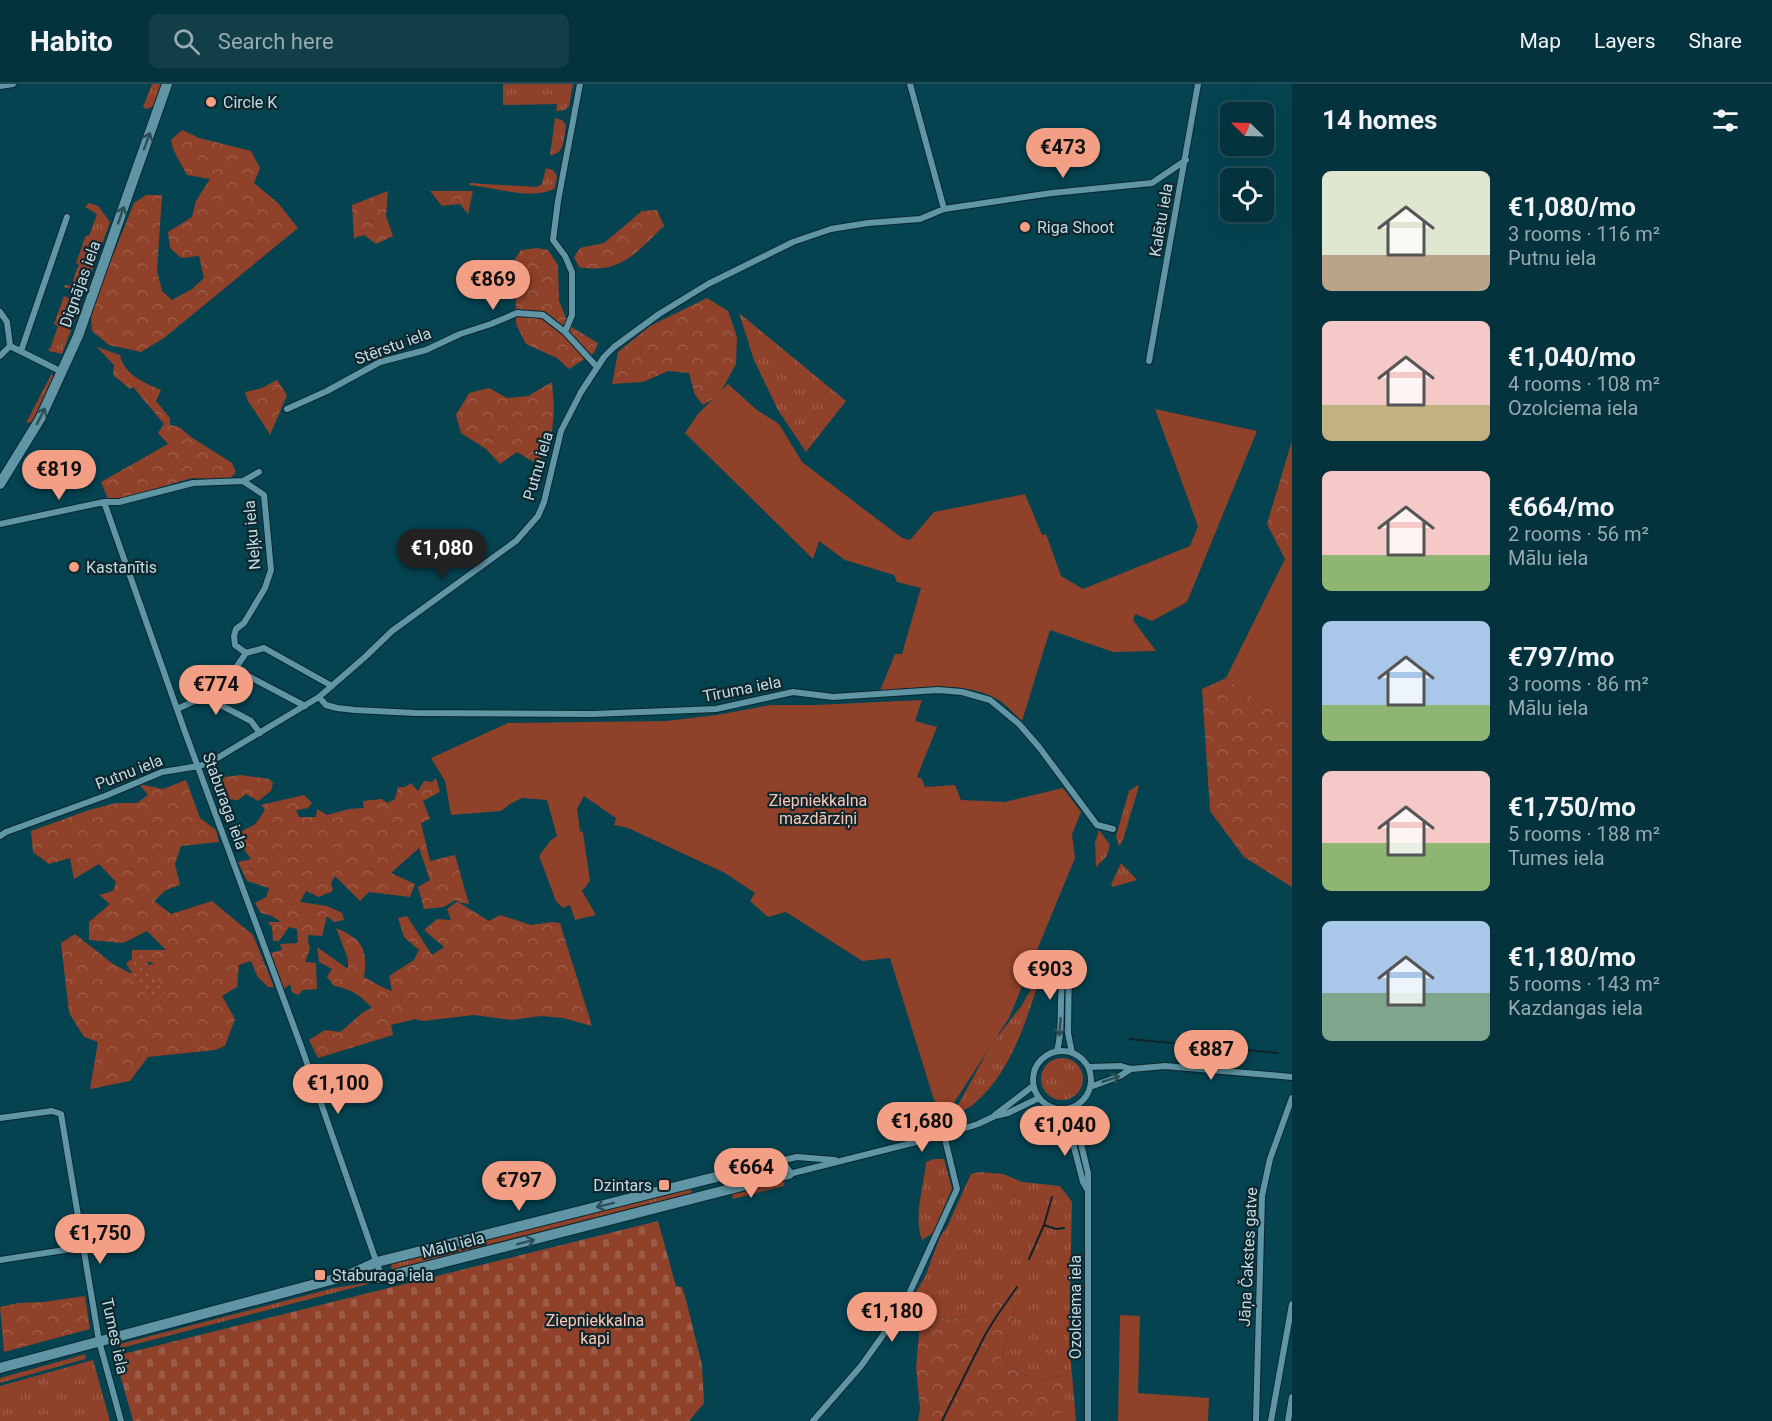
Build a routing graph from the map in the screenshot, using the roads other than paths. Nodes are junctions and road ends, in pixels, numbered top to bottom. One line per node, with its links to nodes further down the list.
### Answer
1 (14, 84): 6 (street)
2 (167, 84): 17 (street, Dignājas iela, one-way to 2)
3 (580, 84): 11 (street)
4 (910, 84): 8 (street)
5 (1198, 84): 7 (street, Kalētu iela)
6 (0, 86)
7 (1186, 160): 8 (street, Putnu iela); 15 (street, Kalētu iela)
8 (944, 209): 16 (street, Putnu iela)
9 (67, 217): 13 (street)
10 (0, 312): 12 (street)
11 (566, 332): 16 (street, Stērstu iela); 18 (street, Stērstu iela)
12 (10, 346): 13 (street); 14 (street)
13 (21, 351): 17 (street)
14 (0, 356)
15 (1149, 361)
16 (597, 367): 26 (street, Putnu iela)
17 (62, 372): 21 (street, Dignājas iela, one-way to 17)
18 (287, 409)
19 (258, 472): 20 (street)
20 (243, 481): 22 (street); 24 (street, Neļķu iela)
21 (0, 484)
22 (104, 502): 23 (street); 32 (street, Staburaga iela)
23 (0, 524)
24 (246, 653): 25 (street); 26 (street)
25 (235, 669): 30 (street); 31 (street)
26 (332, 686): 28 (street, Putnu iela)
27 (183, 687): 29 (street)
28 (318, 697): 31 (street, Putnu iela); 36 (street, Tīruma iela)
29 (201, 698): 30 (street); 32 (street)
30 (213, 701): 33 (street)
31 (305, 706): 33 (street, Putnu iela)
32 (177, 709): 34 (street, Staburaga iela)
33 (260, 733): 34 (street, Putnu iela)
34 (199, 766): 37 (street, Putnu iela); 60 (street, Staburaga iela)
35 (0, 825): 37 (street)
36 (1113, 829)
37 (3, 834)
38 (1057, 1051): 39 (street); 39 (street, one-way to 38); 43 (street)
39 (1072, 1053): 40 (street)
40 (1088, 1067): 41 (street); 44 (street)
41 (1131, 1070): 42 (street); 44 (street, one-way to 41)
42 (1292, 1077)
43 (1033, 1086): 45 (street); 50 (street, Mālu iela)
44 (1090, 1087): 47 (street)
45 (1039, 1098): 48 (street); 50 (street, Mālu iela)
46 (1292, 1098): 70 (street, Jāņa Čakstes gatve)
47 (1076, 1106): 48 (street); 56 (street, Ozolciema iela)
48 (1059, 1109): 56 (street, Ozolciema iela)
49 (1, 1116): 58 (street, Tumes iela)
50 (995, 1116): 51 (street, Mālu iela)
51 (944, 1135): 52 (street, Mālu iela); 68 (street)
52 (838, 1160): 53 (street, Mālu iela); 54 (street, Mālu iela)
53 (780, 1161): 54 (street); 55 (street, Mālu iela)
54 (789, 1174): 57 (street, Mālu iela)
55 (702, 1180): 57 (street); 60 (street, Mālu iela, one-way to 60)
56 (1088, 1193): 69 (street, Ozolciema iela)
57 (707, 1196): 62 (street, Mālu iela, one-way to 57)
58 (84, 1247): 59 (street); 64 (street, Tumes iela)
59 (0, 1260)
60 (377, 1263): 61 (street, Mālu iela); 62 (street, Staburaga iela)
61 (346, 1276): 62 (street, Mālu iela); 64 (street, Mālu iela)
62 (382, 1278)
63 (1292, 1304): 71 (street)
64 (99, 1341): 65 (street, Mālu iela); 67 (street, Tumes iela)
65 (0, 1368)
66 (1292, 1396): 72 (street)
67 (121, 1421)
68 (813, 1421)
69 (1088, 1421)
70 (1256, 1421)
71 (1271, 1421)
72 (1288, 1421)

